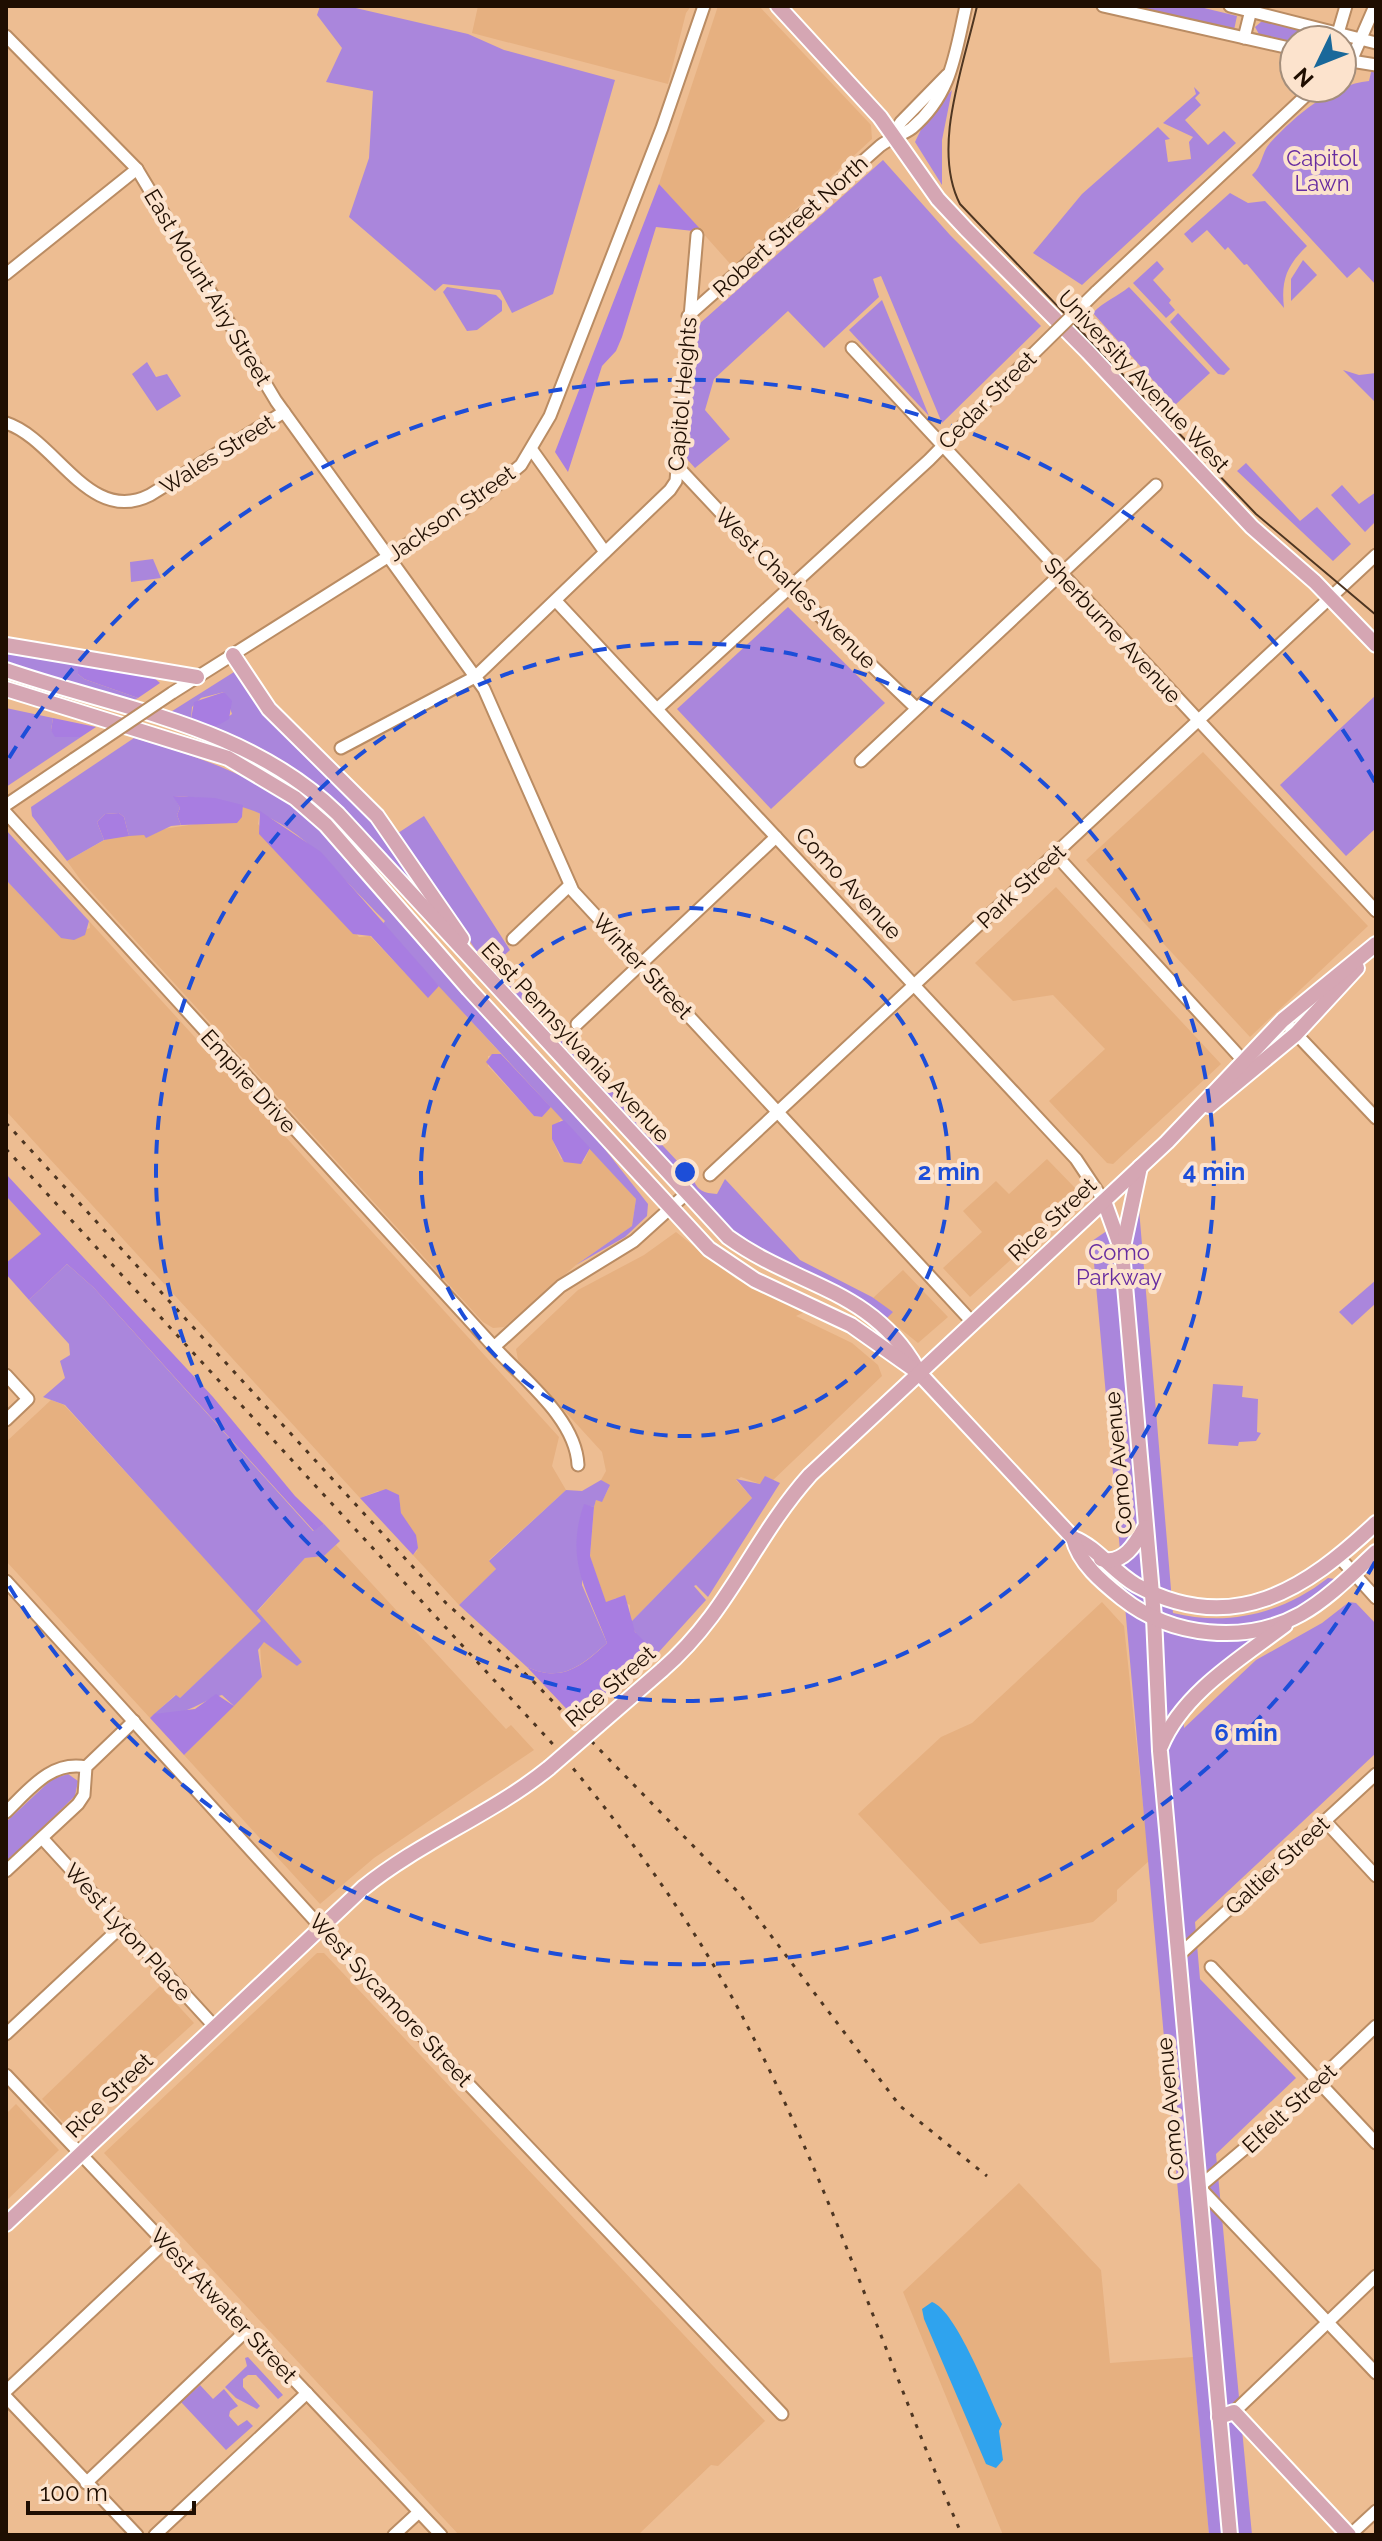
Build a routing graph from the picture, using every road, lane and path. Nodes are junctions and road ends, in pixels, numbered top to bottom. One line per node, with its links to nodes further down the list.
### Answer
1 (704, 6): 27 (street, Jackson Street)
2 (778, 6): 18 (main road, University Avenue West)
3 (966, 6): 18 (street, Robert Street North)
4 (1103, 6): 7 (street)
5 (1230, 6): 8 (street)
6 (1375, 6): 13 (street)
7 (1116, 8): 11 (street)
8 (1252, 8): 9 (street); 11 (street)
9 (1301, 24)
10 (6, 36): 19 (street, East Mount Airy Street)
11 (1244, 38): 15 (street)
12 (1358, 39): 13 (street)
13 (1362, 40): 14 (street); 16 (street)
14 (1376, 43)
15 (1278, 45)
16 (1358, 45)
17 (1297, 104): 26 (street, Cedar Street, bridge)
18 (892, 137): 22 (street, Robert Street North); 35 (main road, University Avenue West)
19 (137, 169): 21 (street); 24 (street, East Mount Airy Street)
20 (697, 235): 22 (street, Capitol Heights)
21 (6, 274)
22 (688, 316): 28 (street, Capitol Heights)
23 (852, 348): 26 (street, Sherburne Avenue)
24 (284, 412): 25 (street, Wales Street); 32 (street, East Mount Airy Street)
25 (6, 423)
26 (942, 446): 33 (street, Sherburne Avenue); 34 (street, Cedar Street)
27 (532, 450): 30 (street); 32 (street, Jackson Street)
28 (677, 466): 30 (street, Capitol Heights); 34 (street, West Charles Avenue)
29 (1156, 485): 33 (street)
30 (605, 552): 36 (street, Capitol Heights)
31 (1376, 555): 35 (street, Park Street)
32 (388, 558): 39 (street, Jackson Street); 42 (street, Winter Street)
33 (1061, 574): 46 (street); 48 (street, Sherburne Avenue)
34 (791, 588): 46 (street, West Charles Avenue); 47 (street, Cedar Street)
35 (1331, 598): 38 (main road, University Avenue West); 48 (street, Park Street)
36 (556, 601): 42 (street, Capitol Heights); 47 (street, Como Avenue)
37 (6, 645): 41 (main road)
38 (1376, 645)
39 (233, 655): 41 (street, Jackson Street); 60 (main road)
40 (6, 670): 60 (main road, East Pennsylvania Avenue)
41 (197, 677): 51 (street, Jackson Street, bridge)
42 (475, 677): 49 (street, Capitol Heights); 55 (street, Winter Street)
43 (6, 689): 45 (main road, East Pennsylvania Avenue)
44 (6, 697): 45 (main road)
45 (37, 700): 74 (main road, East Pennsylvania Avenue)
46 (916, 708): 50 (street)
47 (657, 709): 53 (street, Como Avenue)
48 (1197, 721): 54 (street, Park Street); 56 (street, Sherburne Avenue)
49 (341, 748)
50 (861, 761)
51 (6, 805)
52 (6, 813): 77 (street, Empire Drive)
53 (776, 837): 59 (street); 61 (street, Como Avenue)
54 (1055, 854): 61 (street, Park Street); 65 (street)
55 (570, 885): 57 (street); 59 (street, Winter Street)
56 (1376, 911)
57 (513, 939)
58 (1376, 946): 62 (main road, Rice Street); 64 (main road, Rice Street)
59 (641, 963): 63 (street); 67 (street, Winter Street)
60 (489, 979): 72 (main road, East Pennsylvania Avenue)
61 (914, 985): 67 (street, Park Street); 73 (street, Como Avenue)
62 (1283, 1020): 64 (street); 65 (main road, Rice Street)
63 (577, 1024)
64 (1296, 1034): 66 (main road, Rice Street); 68 (street)
65 (1243, 1059): 66 (street); 69 (main road, Rice Street)
66 (1254, 1072): 69 (main road, Rice Street)
67 (779, 1112): 71 (street, Park Street); 76 (street, Winter Street)
68 (1376, 1118)
69 (1186, 1123): 70 (main road, Rice Street)
70 (1140, 1167): 73 (main road, Rice Street); 75 (main road)
71 (710, 1175)
72 (686, 1194): 74 (street); 78 (main road, East Pennsylvania Avenue)
73 (1104, 1201): 75 (main road, Como Avenue); 76 (main road, Rice Street)
74 (670, 1208): 77 (street); 78 (main road, East Pennsylvania Avenue)
75 (1122, 1251): 83 (main road, Como Avenue)
76 (973, 1323): 78 (main road, Rice Street)
77 (494, 1347): 81 (street, Empire Drive)
78 (919, 1373): 84 (main road); 104 (main road, Rice Street, bridge)
79 (6, 1375): 80 (street)
80 (6, 1420)
81 (578, 1465)
82 (1376, 1523): 86 (main road)
83 (1146, 1527): 87 (main road); 90 (main road, Como Avenue)
84 (1073, 1538): 87 (main road); 93 (main road)
85 (1376, 1552): 88 (main road)
86 (1339, 1557): 88 (street); 90 (main road)
87 (1101, 1559): 90 (main road)
88 (1353, 1573): 91 (street); 92 (main road)
89 (6, 1581): 94 (street, West Sycamore Street)
90 (1151, 1592): 93 (main road, Como Avenue)
91 (1376, 1598)
92 (1298, 1616): 93 (main road); 95 (main road)
93 (1154, 1617): 95 (main road, Como Avenue)
94 (134, 1721): 96 (street); 104 (street, West Sycamore Street)
95 (1160, 1751): 105 (main road, Como Avenue)
96 (86, 1767): 98 (street); 100 (street)
97 (1376, 1774): 99 (street, Galtier Street)
98 (8, 1806)
99 (1325, 1821): 102 (street); 105 (street, Galtier Street)
100 (42, 1838): 101 (street); 103 (street, West Lyton Place)
101 (6, 1871)
102 (1376, 1876)
103 (123, 1925): 107 (street, West Lyton Place); 109 (street)
104 (321, 1926): 107 (main road, Rice Street); 125 (street, West Sycamore Street)
105 (1178, 1956): 114 (main road, Como Avenue)
106 (1211, 1967): 111 (street)
107 (214, 2026): 113 (main road, Rice Street)
108 (1376, 2026): 111 (street, Elfelt Street)
109 (6, 2034)
110 (6, 2075): 113 (street, West Atwater Street)
111 (1319, 2081): 112 (street); 114 (street, Elfelt Street)
112 (1376, 2143)
113 (80, 2153): 115 (main road, Rice Street); 116 (street, West Atwater Street)
114 (1199, 2187): 118 (street); 126 (main road, Como Avenue)
115 (6, 2224)
116 (165, 2242): 119 (street, West Atwater Street); 121 (street)
117 (1376, 2276): 118 (street)
118 (1328, 2321): 120 (street); 124 (street)
119 (247, 2330): 122 (street, West Atwater Street); 127 (street)
120 (1376, 2373)
121 (6, 2391)
122 (307, 2393): 129 (street, West Atwater Street); 131 (street)
123 (6, 2397): 127 (street)
124 (1234, 2412): 126 (main road); 135 (main road)
125 (782, 2414)
126 (1219, 2417): 134 (main road, Como Avenue)
127 (86, 2483): 130 (street)
128 (1376, 2511): 135 (street)
129 (419, 2512): 132 (street); 133 (street, West Atwater Street)
130 (137, 2535)
131 (155, 2535)
132 (394, 2535)
133 (441, 2535)
134 (1230, 2535)
135 (1350, 2535)

